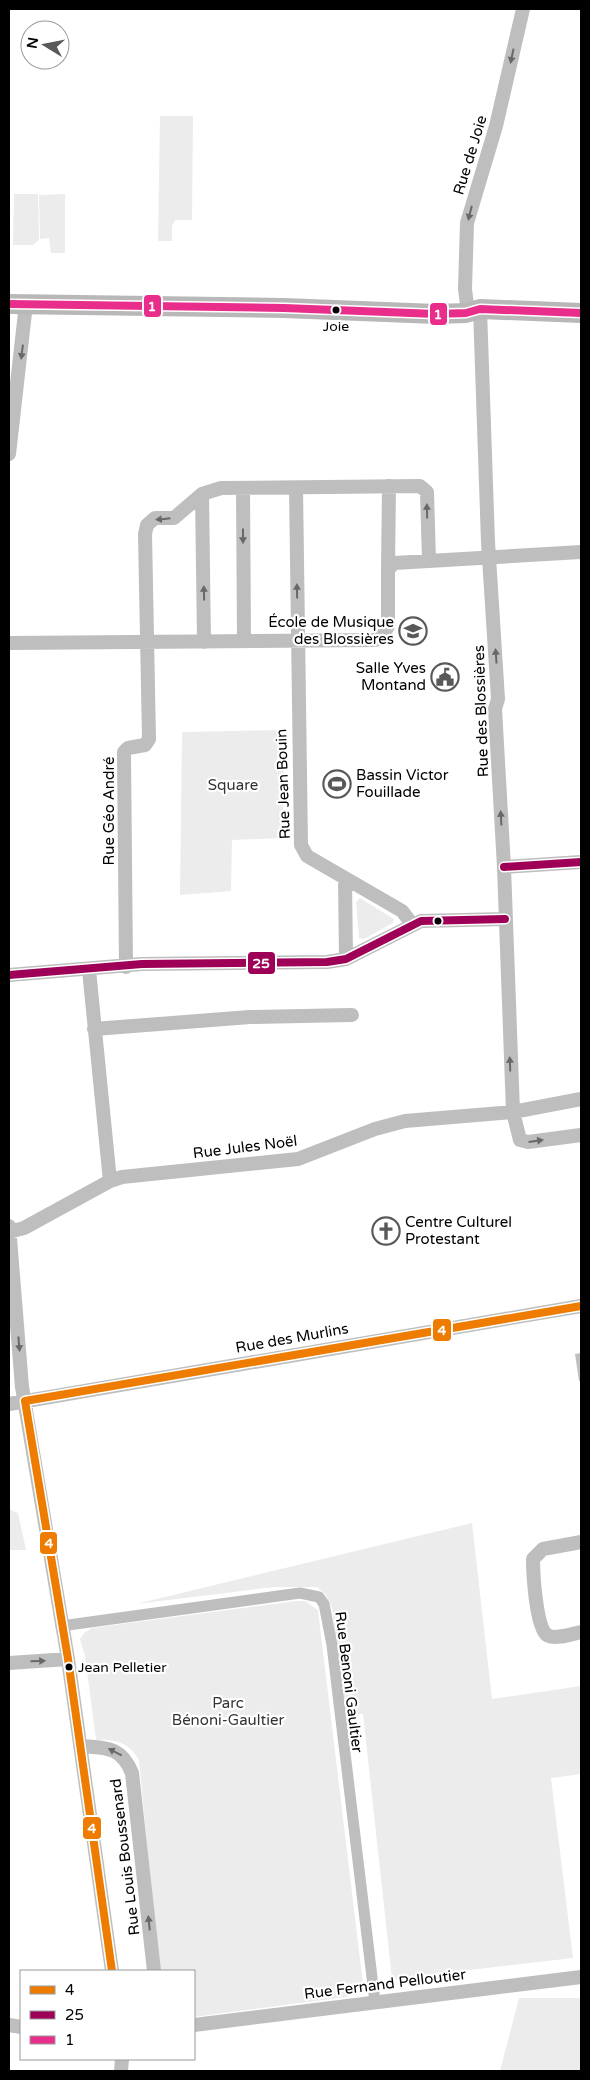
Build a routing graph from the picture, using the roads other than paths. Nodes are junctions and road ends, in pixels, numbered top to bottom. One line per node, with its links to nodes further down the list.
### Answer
1 (524, 9): 3 (street, Rue de Joie, one-way to 3)
2 (18, 304): 3 (main road); 5 (street, one-way to 5)
3 (474, 311): 4 (main road); 11 (street, Rue des Blossières)
4 (581, 313)
5 (9, 454)
6 (389, 486): 8 (street); 12 (street, one-way to 6); 13 (street)
7 (243, 488): 8 (street); 9 (street); 15 (street, one-way to 15)
8 (296, 488): 14 (street, Rue Jean Bouin, one-way to 8)
9 (202, 494): 17 (street, one-way to 17); 18 (street, one-way to 9)
10 (581, 552): 11 (street)
11 (489, 557): 12 (street); 20 (street, Rue des Blossières, one-way to 11)
12 (428, 560): 13 (street)
13 (388, 570): 14 (street)
14 (297, 640): 15 (street); 21 (street, Rue Jean Bouin)
15 (244, 641): 18 (street)
16 (9, 642): 17 (street)
17 (147, 642): 18 (street); 25 (street, Rue Géo André)
18 (204, 642)
19 (581, 862): 20 (street)
20 (504, 867): 22 (street, Rue des Blossières)
21 (345, 878): 23 (street, Rue Jean Bouin); 24 (street)
22 (505, 919): 23 (street); 31 (street, Rue des Blossières, one-way to 22)
23 (412, 924): 24 (street)
24 (346, 959): 25 (street)
25 (126, 967): 26 (street)
26 (89, 970): 27 (street); 29 (street)
27 (9, 975)
28 (352, 1015): 29 (street)
29 (94, 1029): 33 (street)
30 (581, 1099): 31 (street, Rue Jules Noël)
31 (512, 1112): 32 (street, Rue des Blossières, one-way to 32); 33 (street, Rue Jules Noël)
32 (581, 1135)
33 (110, 1181): 35 (street, Rue Jules Noël)
34 (9, 1226): 35 (street)
35 (9, 1232): 37 (street, one-way to 37)
36 (581, 1306): 37 (street, Rue des Murlins)
37 (25, 1401): 38 (street, Rue des Murlins); 40 (street)
38 (9, 1404)
39 (581, 1542): 41 (street)
40 (61, 1626): 42 (street); 48 (street, Rue Benoni Gaultier)
41 (581, 1632)
42 (68, 1659): 43 (street, one-way to 42); 44 (street)
43 (9, 1663)
44 (80, 1746): 45 (street); 46 (street, Rue Louis Boussenard, one-way to 44)
45 (112, 1970)
46 (154, 1970)
47 (581, 1977): 48 (street, Rue Fernand Pelloutier)
48 (374, 2002): 49 (street, Rue Fernand Pelloutier)
49 (195, 2025)

